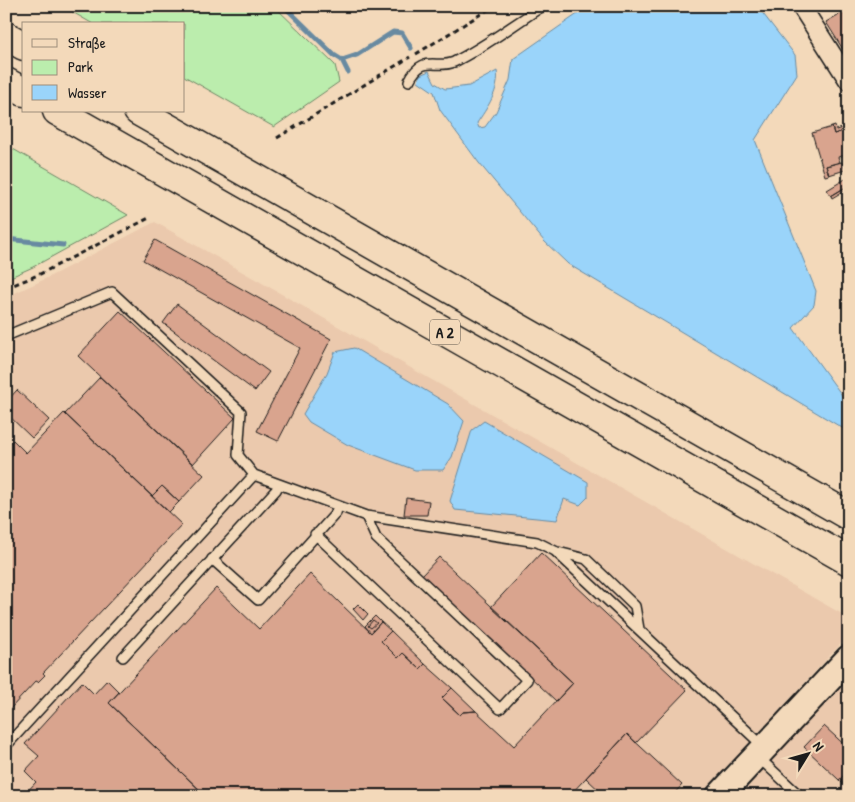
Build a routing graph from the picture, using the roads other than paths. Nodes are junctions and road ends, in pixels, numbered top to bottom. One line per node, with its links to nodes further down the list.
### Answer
1 (543, 6): 5 (lane)
2 (802, 6): 6 (street)
3 (6, 36): 4 (highway)
4 (22, 45)
5 (409, 81)
6 (849, 81)
7 (6, 82): 8 (highway)
8 (22, 91)
9 (59, 112): 19 (highway, A 2)
10 (140, 112): 16 (highway, A 2)
11 (6, 336): 12 (lane)
12 (254, 475): 13 (lane); 24 (lane)
13 (279, 484): 14 (lane); 20 (lane)
14 (338, 506): 15 (lane); 17 (lane)
15 (366, 516): 17 (lane); 18 (lane)
16 (849, 516)
17 (315, 534): 20 (lane)
18 (555, 552): 21 (lane); 21 (lane)
19 (841, 557)
20 (212, 559): 22 (lane)
21 (639, 629): 25 (lane)
22 (123, 657)
23 (849, 658): 25 (main road)
24 (6, 746)
25 (761, 752): 26 (main road); 27 (lane)
26 (719, 796)
27 (800, 796)

